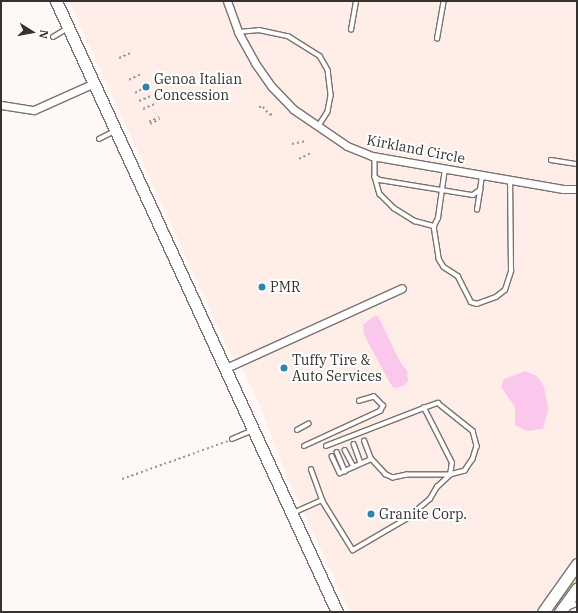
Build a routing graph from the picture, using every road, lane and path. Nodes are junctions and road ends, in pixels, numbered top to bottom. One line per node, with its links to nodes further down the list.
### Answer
1 (56, 1): 5 (main road)
2 (227, 1): 7 (street, Kirkland Circle)
3 (356, 1): 6 (lane)
4 (444, 1): 9 (lane)
5 (69, 28): 8 (lane); 14 (main road)
6 (351, 30)
7 (238, 32): 26 (street, Kirkland Circle); 26 (lane)
8 (53, 37)
9 (437, 39)
10 (130, 53): 11 (path)
11 (119, 58)
12 (141, 74): 13 (path)
13 (129, 80)
14 (94, 83): 20 (street); 27 (main road)
15 (146, 87): 16 (path)
16 (135, 93)
17 (151, 96): 18 (path)
18 (139, 102)
19 (154, 104): 22 (path)
20 (1, 105)
21 (259, 107): 23 (path)
22 (143, 109)
23 (274, 113)
24 (160, 118): 25 (path)
25 (149, 123)
26 (318, 128): 32 (street, Kirkland Circle)
27 (116, 131): 28 (lane); 46 (main road)
28 (100, 139)
29 (306, 141): 30 (path)
30 (292, 144)
31 (311, 153): 33 (path)
32 (375, 157): 36 (street, Kirkland Circle); 38 (lane)
33 (299, 159)
34 (551, 160): 35 (lane)
35 (577, 164)
36 (445, 169): 37 (street, Kirkland Circle); 41 (lane)
37 (482, 175): 39 (street, Kirkland Circle); 42 (lane)
38 (375, 177): 41 (lane); 44 (lane)
39 (510, 180): 40 (street, Kirkland Circle); 44 (lane)
40 (577, 189)
41 (440, 190): 42 (lane); 44 (lane)
42 (480, 190): 43 (lane)
43 (477, 210)
44 (434, 226)
45 (402, 288): 46 (street)
46 (226, 368): 50 (main road)
47 (360, 401): 55 (lane)
48 (424, 408): 56 (lane); 65 (lane); 65 (lane)
49 (308, 424): 51 (lane)
50 (254, 429): 52 (lane); 68 (main road)
51 (297, 430)
52 (232, 439): 66 (path)
53 (364, 441): 60 (lane)
54 (354, 444): 61 (lane)
55 (304, 446)
56 (326, 446)
57 (345, 450): 62 (lane)
58 (336, 452): 64 (lane)
59 (332, 456): 64 (lane)
60 (371, 459): 61 (lane); 65 (lane)
61 (361, 463): 62 (lane)
62 (354, 467): 64 (lane)
63 (311, 470): 67 (lane)
64 (345, 471)
65 (450, 475): 67 (lane)
66 (122, 479)
67 (322, 500): 68 (lane)
68 (292, 513): 72 (main road)
69 (577, 564): 74 (main road)
70 (577, 589): 73 (main road)
71 (577, 604): 73 (lane)
72 (338, 611)
73 (561, 611)
74 (543, 612)

